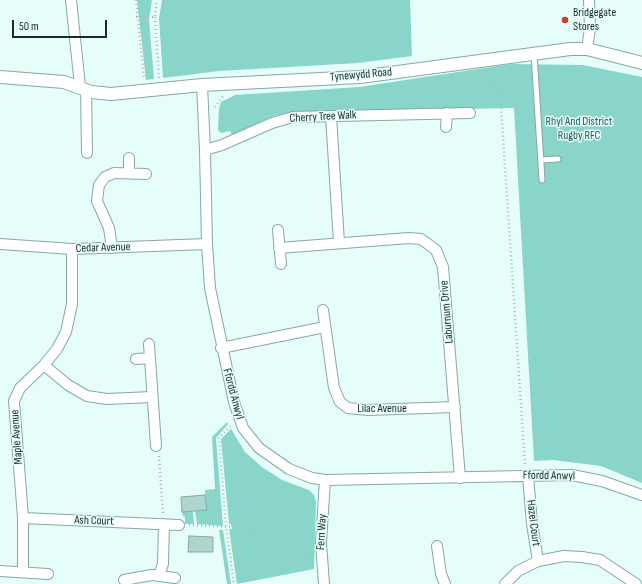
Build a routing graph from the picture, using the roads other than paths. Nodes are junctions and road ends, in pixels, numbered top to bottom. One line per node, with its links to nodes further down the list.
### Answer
1 (71, 0): 8 (street)
2 (590, 0): 3 (street)
3 (587, 49): 4 (street, Tynewydd Road); 5 (street, Tynewydd Road)
4 (534, 53): 7 (street, Tynewydd Road); 17 (lane)
5 (642, 63)
6 (0, 78): 8 (street, Tynewydd Road)
7 (202, 85): 8 (street, Tynewydd Road); 13 (street, Ffordd Anwyl)
8 (83, 88): 14 (street)
9 (447, 113): 10 (street, Cherry Tree Walk); 11 (street, Cherry Tree Walk); 12 (street)
10 (470, 113)
11 (331, 116): 13 (street, Cherry Tree Walk); 22 (street)
12 (446, 127)
13 (206, 150): 24 (street, Ffordd Anwyl)
14 (86, 152)
15 (129, 158): 18 (street)
16 (558, 159): 17 (lane)
17 (541, 160): 20 (lane)
18 (129, 173): 19 (street); 25 (street)
19 (146, 174)
20 (542, 180)
21 (278, 230): 26 (street)
22 (339, 242): 26 (street, Laburnum Drive); 37 (street, Laburnum Drive)
23 (0, 244): 27 (street, Cedar Avenue)
24 (207, 244): 25 (street, Cedar Avenue); 32 (street, Ffordd Anwyl)
25 (112, 248): 27 (street, Cedar Avenue)
26 (279, 248): 28 (street)
27 (72, 249): 35 (street, Maple Avenue)
28 (280, 264)
29 (323, 310): 30 (street, Lilac Avenue)
30 (325, 327): 32 (street); 37 (street, Lilac Avenue)
31 (149, 344): 33 (street)
32 (221, 348): 41 (street, Ffordd Anwyl)
33 (150, 358): 34 (street); 36 (street)
34 (136, 359)
35 (44, 365): 36 (street); 43 (street, Maple Avenue)
36 (152, 397): 38 (street)
37 (455, 407): 40 (street, Laburnum Drive)
38 (156, 446)
39 (527, 476): 40 (street, Ffordd Anwyl); 42 (street, Ffordd Anwyl); 47 (street, Hazel Court)
40 (460, 478): 41 (street, Ffordd Anwyl)
41 (326, 480): 54 (street, Fern Way)
42 (642, 495)
43 (23, 518): 44 (street, Ash Court); 49 (street, Maple Avenue)
44 (164, 524): 45 (street, Ash Court); 51 (street)
45 (179, 525)
46 (437, 546): 55 (street)
47 (538, 561): 56 (street); 57 (street, Hazel Court)
48 (0, 571): 49 (street)
49 (23, 572): 50 (street)
50 (48, 574)
51 (160, 575): 52 (street); 53 (street)
52 (175, 578)
53 (124, 580)
54 (324, 584)
55 (445, 584)
56 (505, 584)
57 (636, 584)

